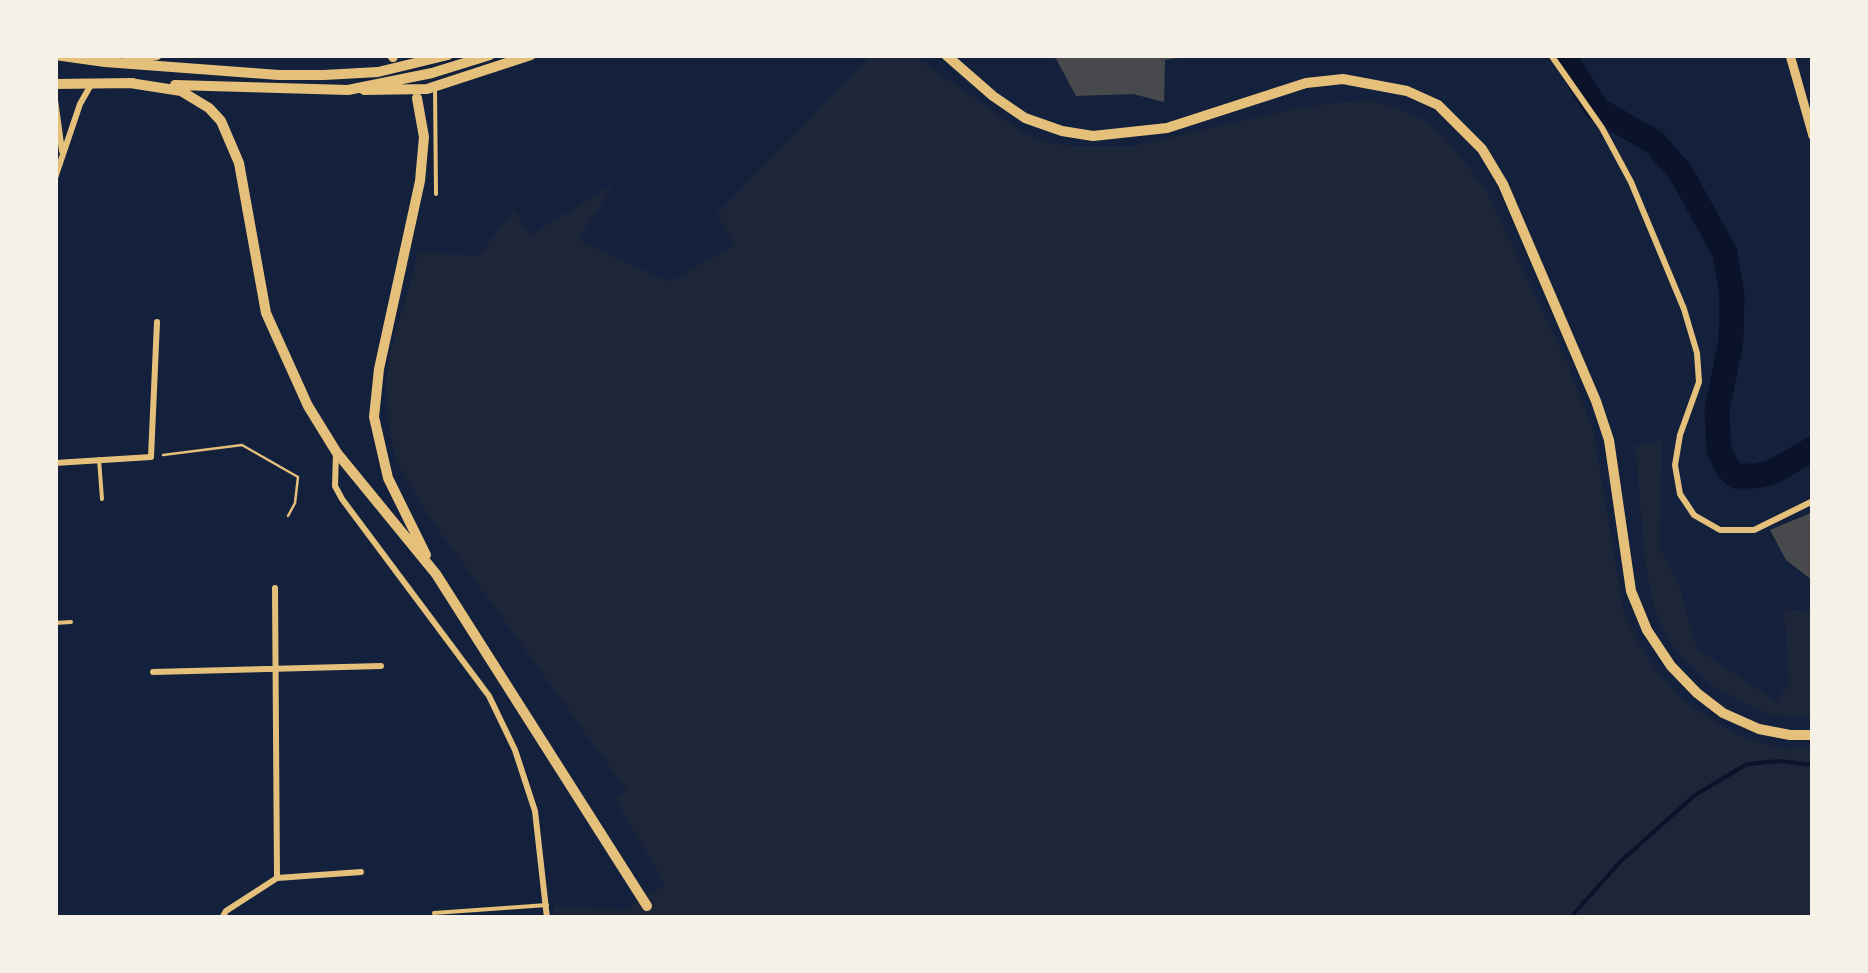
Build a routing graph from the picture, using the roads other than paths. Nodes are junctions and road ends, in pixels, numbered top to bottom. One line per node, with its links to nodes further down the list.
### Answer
1 (157, 55): 9 (main road)
2 (448, 55): 9 (main road)
3 (490, 55): 14 (main road)
4 (531, 55): 13 (main road)
5 (946, 55): 34 (main road)
6 (1551, 55): 26 (street)
7 (1790, 55): 17 (main road)
8 (55, 56): 9 (main road)
9 (105, 62)
10 (93, 82): 11 (main road); 12 (main road); 18 (street)
11 (130, 83): 14 (main road); 22 (main road)
12 (55, 84)
13 (435, 88): 14 (main road); 20 (lane)
14 (348, 90)
15 (417, 98): 27 (main road)
16 (55, 100): 18 (street)
17 (1813, 136)
18 (62, 158): 19 (street)
19 (55, 178)
20 (436, 194)
21 (157, 322): 23 (street)
22 (337, 453): 27 (main road); 37 (street)
23 (99, 459): 24 (street); 25 (lane)
24 (55, 463)
25 (102, 499)
26 (1813, 501)
27 (436, 574): 38 (main road)
28 (274, 588): 32 (street)
29 (72, 622): 30 (lane)
30 (55, 624)
31 (381, 666): 32 (street)
32 (276, 670): 33 (street); 36 (street)
33 (154, 672)
34 (1813, 734)
35 (361, 872): 36 (street)
36 (277, 878): 40 (street)
37 (546, 904): 39 (lane); 41 (street)
38 (647, 906)
39 (434, 913)
40 (222, 918)
41 (547, 918)

